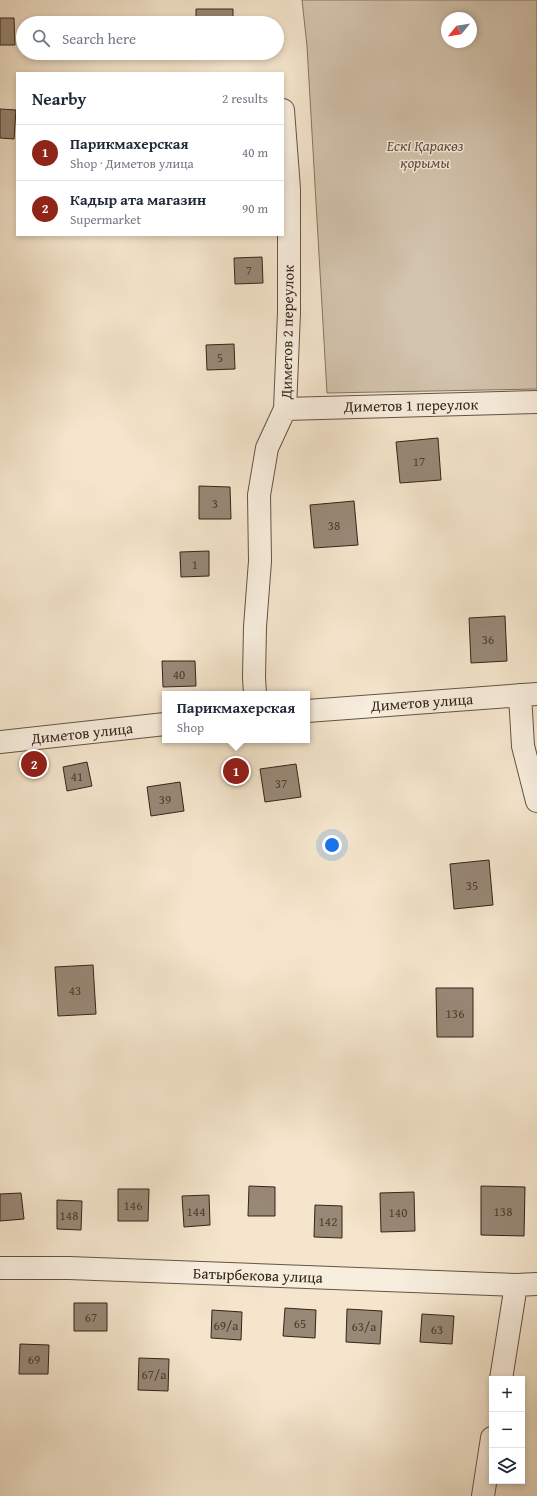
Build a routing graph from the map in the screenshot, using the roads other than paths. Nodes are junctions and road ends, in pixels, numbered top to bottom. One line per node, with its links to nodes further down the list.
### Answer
1 (284, 123): 3 (street, Диметов 2 переулок)
2 (537, 402): 3 (street, Диметов 1 переулок)
3 (285, 409): 4 (street, Диметов 2 переулок)
4 (255, 691)
5 (528, 695): 6 (street, Диметов улица); 9 (street)
6 (310, 711)
7 (162, 724): 8 (street, Диметов улица)
8 (0, 742)
9 (537, 801)
10 (0, 1268): 12 (street, Батырбекова улица)
11 (537, 1284): 12 (street, Батырбекова улица)
12 (516, 1285): 13 (street)
13 (501, 1376)
14 (490, 1448): 15 (street)
15 (483, 1496)

